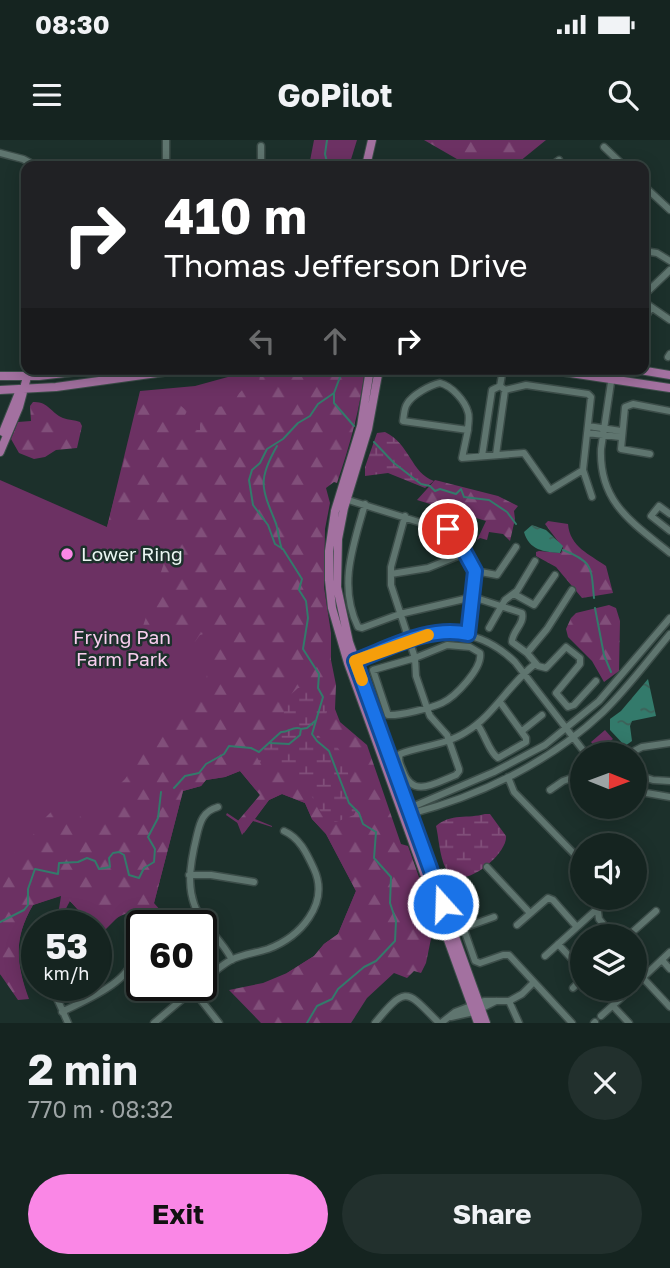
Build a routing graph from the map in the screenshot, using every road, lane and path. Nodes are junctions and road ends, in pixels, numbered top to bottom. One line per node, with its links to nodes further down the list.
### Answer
1 (166, 140): 7 (street)
2 (372, 140): 9 (main road)
3 (261, 146): 8 (street)
4 (604, 146): 10 (street)
5 (0, 153): 6 (street)
6 (27, 161)
7 (166, 161)
8 (261, 161)
9 (367, 161)
10 (619, 161)
11 (649, 191): 12 (street)
12 (670, 210)
13 (649, 252): 14 (street)
14 (670, 261)
15 (670, 270): 16 (street)
16 (649, 290)
17 (651, 308): 18 (street); 19 (street)
18 (649, 311)
19 (670, 320)
20 (649, 371): 22 (main road)
21 (21, 374): 30 (main road)
22 (670, 374)
23 (27, 375): 34 (main road)
24 (145, 375): 34 (main road)
25 (369, 375): 47 (main road)
26 (378, 375): 47 (main road)
27 (503, 375): 31 (street)
28 (613, 375): 38 (street)
29 (617, 375): 32 (main road)
30 (0, 376)
31 (502, 388): 37 (street); 43 (street); 44 (street)
32 (670, 388)
33 (0, 390): 34 (main road)
34 (22, 390): 40 (main road); 41 (main road)
35 (670, 411): 39 (street)
36 (468, 430): 36 (street); 44 (street)
37 (588, 430): 38 (street); 45 (street)
38 (603, 432): 39 (street); 53 (street)
39 (621, 434): 42 (street)
40 (0, 439)
41 (0, 452)
42 (650, 454)
43 (496, 455): 44 (street); 45 (street)
44 (482, 456)
45 (583, 470): 46 (street)
46 (592, 497)
47 (342, 498): 48 (street); 71 (main road)
48 (365, 504): 50 (street); 63 (street)
49 (670, 514): 51 (street)
50 (405, 516): 54 (street); 57 (street)
51 (670, 531)
52 (516, 547): 56 (street)
53 (668, 549)
54 (465, 553): 56 (street); 57 (street)
55 (535, 561): 60 (street)
56 (475, 571): 61 (street)
57 (391, 574): 63 (street)
58 (555, 575): 60 (street)
59 (572, 590): 69 (street)
60 (514, 594): 62 (street)
61 (473, 597): 62 (street); 63 (street); 66 (street)
62 (502, 605): 65 (street); 69 (street)
63 (400, 614): 68 (street)
64 (670, 618): 79 (street)
65 (489, 628)
66 (468, 634): 68 (street); 73 (street)
67 (670, 634): 81 (street)
68 (410, 641): 70 (street); 71 (street)
69 (527, 653): 72 (street)
70 (415, 659): 76 (street); 76 (street); 76 (street)
71 (352, 662): 94 (main road)
72 (535, 664): 73 (street); 74 (street)
73 (523, 673): 75 (street); 79 (street)
74 (596, 681)
75 (500, 702): 78 (street); 80 (street)
76 (427, 708): 82 (street)
77 (542, 715): 80 (street)
78 (477, 724): 80 (street); 82 (street)
79 (566, 729): 81 (street); 94 (street)
80 (522, 731)
81 (573, 737): 83 (street); 86 (street)
82 (449, 740): 82 (street)
83 (577, 742)
84 (670, 743): 85 (street)
85 (648, 746)
86 (508, 778): 94 (street); 96 (street)
87 (648, 778): 89 (street)
88 (570, 779): 90 (street)
89 (670, 781)
90 (550, 790)
91 (648, 793): 92 (street)
92 (670, 797)
93 (218, 807): 98 (street)
94 (407, 812): 130 (main road)
95 (284, 831): 115 (street)
96 (570, 850)
97 (487, 867): 103 (street)
98 (189, 874): 100 (street); 115 (street)
99 (446, 878): 109 (street)
100 (254, 882)
101 (596, 910): 106 (street)
102 (656, 911): 107 (street)
103 (530, 914): 105 (street); 108 (street)
104 (494, 918): 109 (street)
105 (574, 924)
106 (578, 924)
107 (641, 924)
108 (517, 926)
109 (463, 928): 122 (street)
110 (570, 932): 111 (street)
111 (558, 944): 113 (street); 114 (street)
112 (670, 952): 116 (street)
113 (545, 956)
114 (570, 957)
115 (232, 960): 119 (street)
116 (662, 960): 117 (street); 120 (street)
117 (670, 969)
118 (126, 970): 131 (street)
119 (217, 971)
120 (647, 974)
121 (647, 978): 128 (street)
122 (534, 982): 126 (street); 141 (street)
123 (58, 1001): 131 (street)
124 (180, 1001): 134 (street)
125 (207, 1001): 135 (street)
126 (509, 1001): 130 (street); 140 (street)
127 (618, 1001): 129 (street)
128 (669, 1003)
129 (612, 1006): 132 (street); 142 (street)
130 (476, 1008): 137 (street); 138 (main road); 139 (main road)
131 (62, 1012): 133 (street)
132 (597, 1021)
133 (68, 1023)
134 (154, 1023)
135 (219, 1023)
136 (375, 1023): 137 (street)
137 (440, 1023)
138 (478, 1023)
139 (486, 1023)
140 (519, 1023)
141 (572, 1023)
142 (629, 1023)

